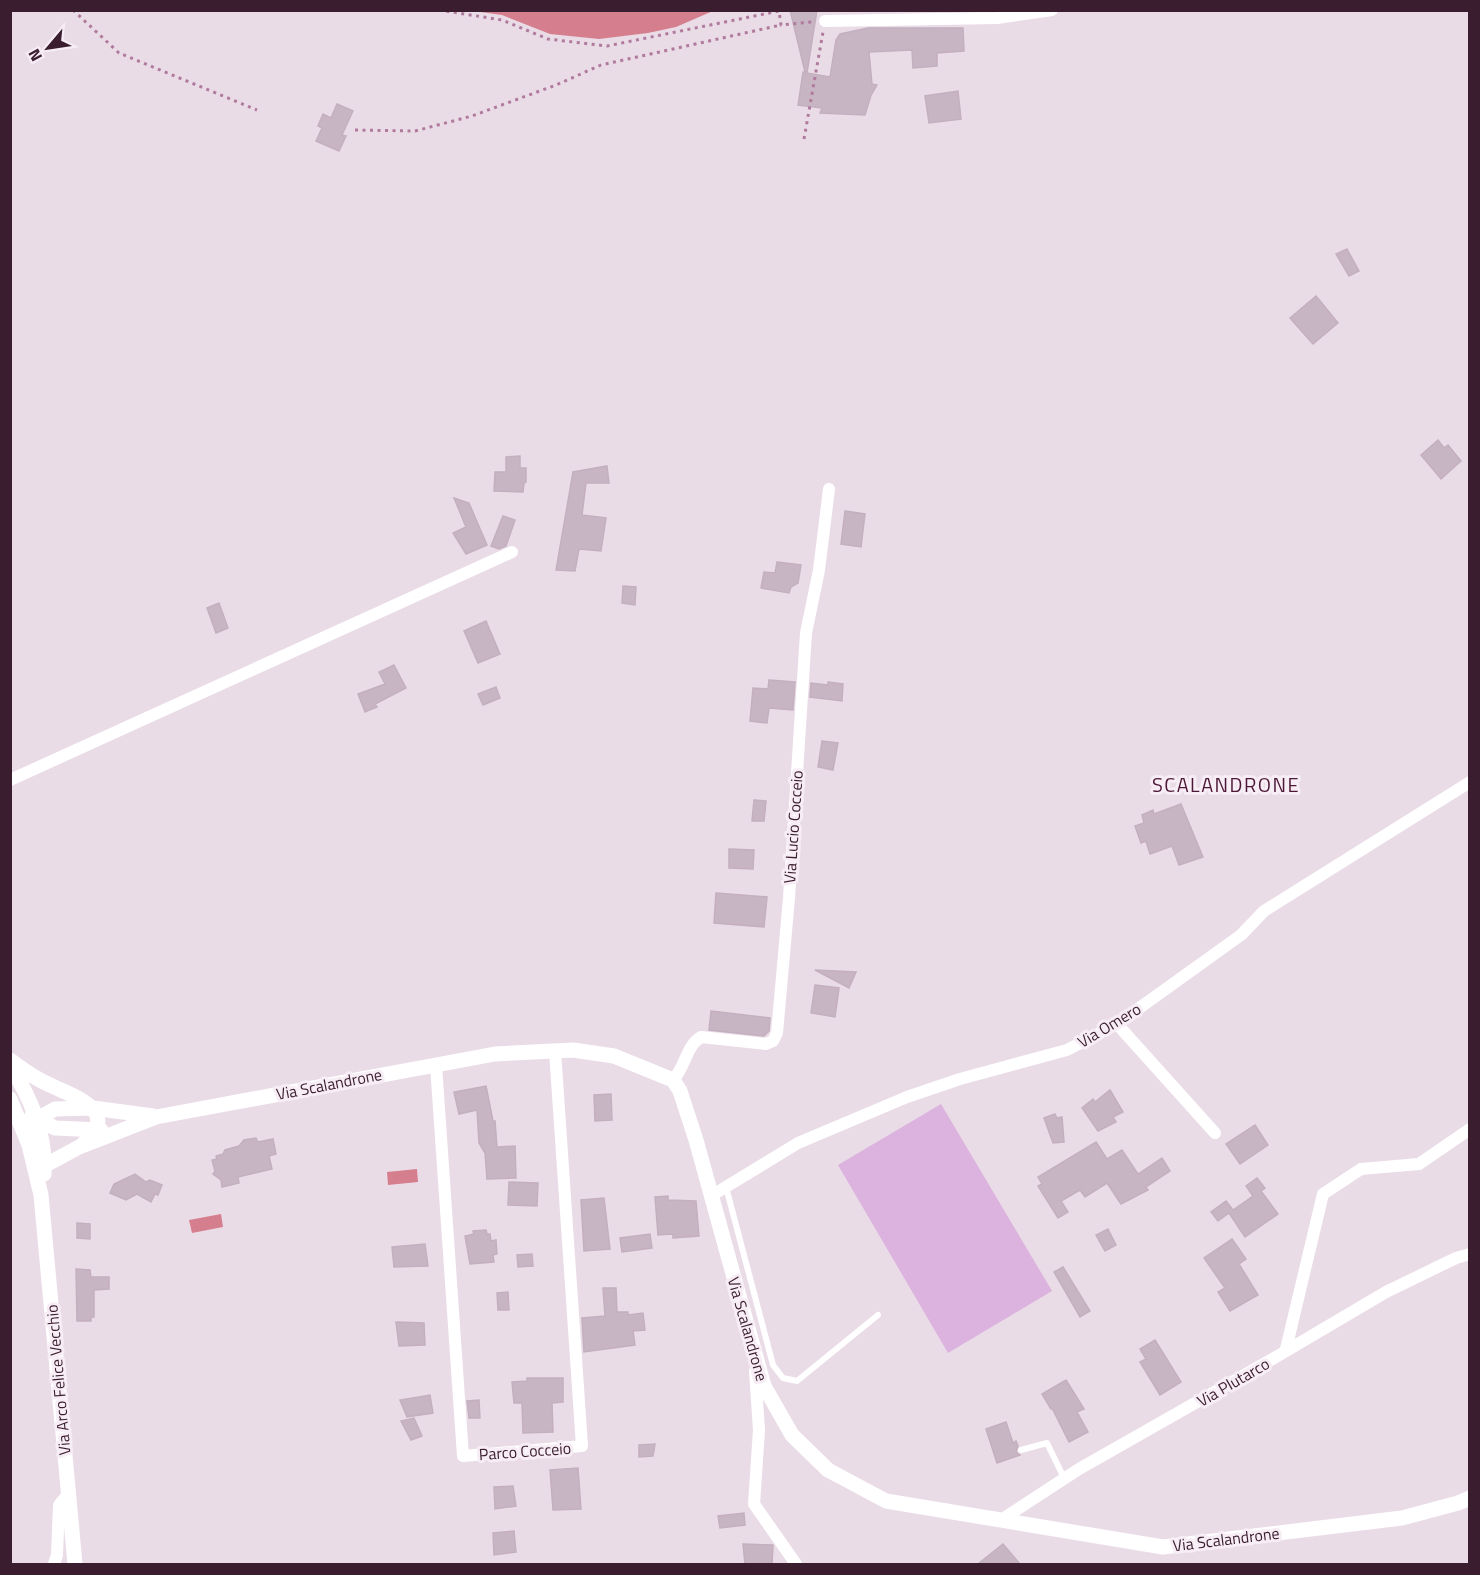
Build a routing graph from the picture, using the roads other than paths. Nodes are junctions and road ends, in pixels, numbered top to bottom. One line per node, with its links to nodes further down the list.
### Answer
1 (1052, 10): 2 (street)
2 (825, 21)
3 (829, 489): 12 (street, Via Lucio Cocceio)
4 (512, 552): 5 (street)
5 (10, 780)
6 (1470, 782): 7 (street, Via Omero)
7 (1117, 1024): 21 (street); 25 (street, Via Omero)
8 (555, 1051): 10 (street, Via Scalandrone); 10 (street, Parco Cocceio); 12 (street, Via Scalandrone)
9 (10, 1060): 15 (street)
10 (436, 1065): 16 (street, Via Scalandrone)
11 (10, 1066): 17 (street)
12 (673, 1080): 27 (street, Via Scalandrone)
13 (10, 1092): 17 (street)
14 (10, 1099): 22 (street)
15 (93, 1108): 16 (street); 17 (street); 20 (street)
16 (156, 1117): 18 (street)
17 (37, 1119): 20 (street); 22 (street); 24 (street)
18 (127, 1127): 20 (street); 23 (street)
19 (1470, 1129): 30 (street)
20 (94, 1131): 23 (street)
21 (1215, 1133)
22 (29, 1145): 26 (street)
23 (79, 1147): 24 (street)
24 (44, 1166): 26 (street)
25 (726, 1187): 27 (street, Via Omero); 29 (lane)
26 (41, 1195): 34 (street, Via Arco Felice Vecchio)
27 (711, 1196): 31 (street, Via Scalandrone)
28 (1470, 1254): 30 (street, Via Plutarco)
29 (878, 1315)
30 (1286, 1349): 33 (street, Via Plutarco)
31 (754, 1352): 36 (street, Via Scalandrone); 39 (street)
32 (1021, 1450): 33 (lane)
33 (1064, 1479): 36 (street, Via Plutarco)
34 (69, 1493): 37 (street); 38 (street, Via Arco Felice Vecchio)
35 (1470, 1498): 36 (street, Via Scalandrone)
36 (1002, 1520)
37 (54, 1564)
38 (75, 1564)
39 (796, 1564)

